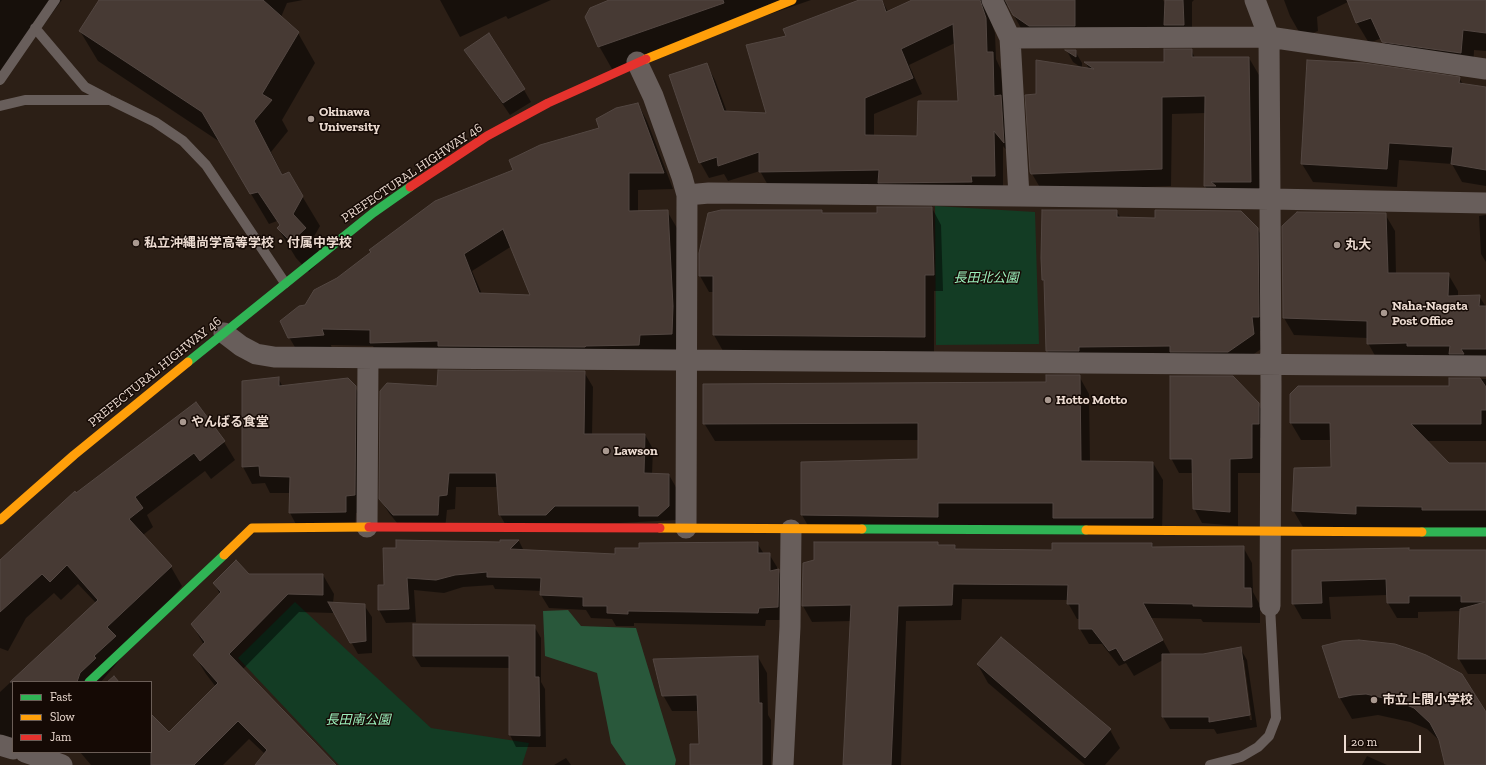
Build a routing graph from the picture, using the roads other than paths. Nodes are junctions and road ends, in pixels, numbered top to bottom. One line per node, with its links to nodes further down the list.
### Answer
1 (54, 0): 5 (lane)
2 (792, 0): 8 (street, PREFECTURAL HIGHWAY 46)
3 (992, 0): 7 (street)
4 (1256, 0): 6 (street)
5 (35, 28): 10 (lane); 11 (lane)
6 (1269, 37): 7 (street); 9 (street); 15 (street)
7 (1010, 38): 14 (street)
8 (637, 62): 13 (street); 17 (street, PREFECTURAL HIGHWAY 46)
9 (1486, 70)
10 (0, 80)
11 (110, 100): 12 (lane); 17 (lane)
12 (0, 106)
13 (687, 195): 14 (street); 20 (street)
14 (1018, 196): 15 (street)
15 (1270, 199): 16 (street); 21 (street)
16 (1486, 203)
17 (285, 283): 18 (street, PREFECTURAL HIGHWAY 46)
18 (224, 333): 19 (street); 23 (street, PREFECTURAL HIGHWAY 46)
19 (368, 359): 20 (street); 24 (street)
20 (686, 361): 21 (street); 25 (street)
21 (1270, 365): 22 (street); 27 (street)
22 (1486, 366)
23 (0, 520)
24 (367, 527): 25 (street); 30 (street)
25 (686, 528): 26 (street)
26 (791, 530): 27 (street); 37 (street)
27 (1269, 531): 28 (street); 29 (street)
28 (1486, 532)
29 (1270, 606): 38 (lane)
30 (90, 681)
31 (0, 745): 32 (street)
32 (12, 749)
33 (26, 753): 35 (street)
34 (29, 753): 36 (street)
35 (24, 765)
36 (62, 765)
37 (783, 765)
38 (1210, 765)

